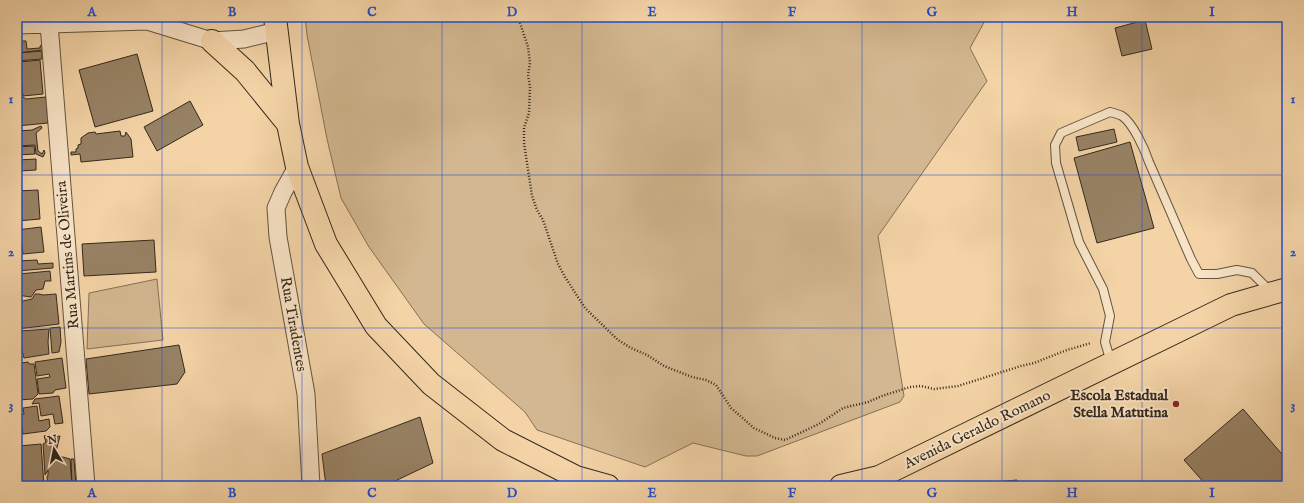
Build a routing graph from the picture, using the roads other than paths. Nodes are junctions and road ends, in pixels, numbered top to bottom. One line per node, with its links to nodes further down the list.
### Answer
1 (151, 19): 2 (street); 5 (street)
2 (49, 24): 4 (street); 10 (street, Rua Martins de Oliveira)
3 (276, 24): 5 (street); 6 (main road)
4 (17, 25)
5 (212, 41): 6 (main road)
6 (288, 124): 7 (main road)
7 (297, 168): 11 (street, Rua Tiradentes); 12 (main road)
8 (1280, 291): 9 (main road, Avenida Geraldo Romano); 9 (lane)
9 (1111, 363): 13 (main road, Avenida Geraldo Romano)
10 (86, 486)
11 (311, 486)
12 (608, 486)
13 (841, 486)

